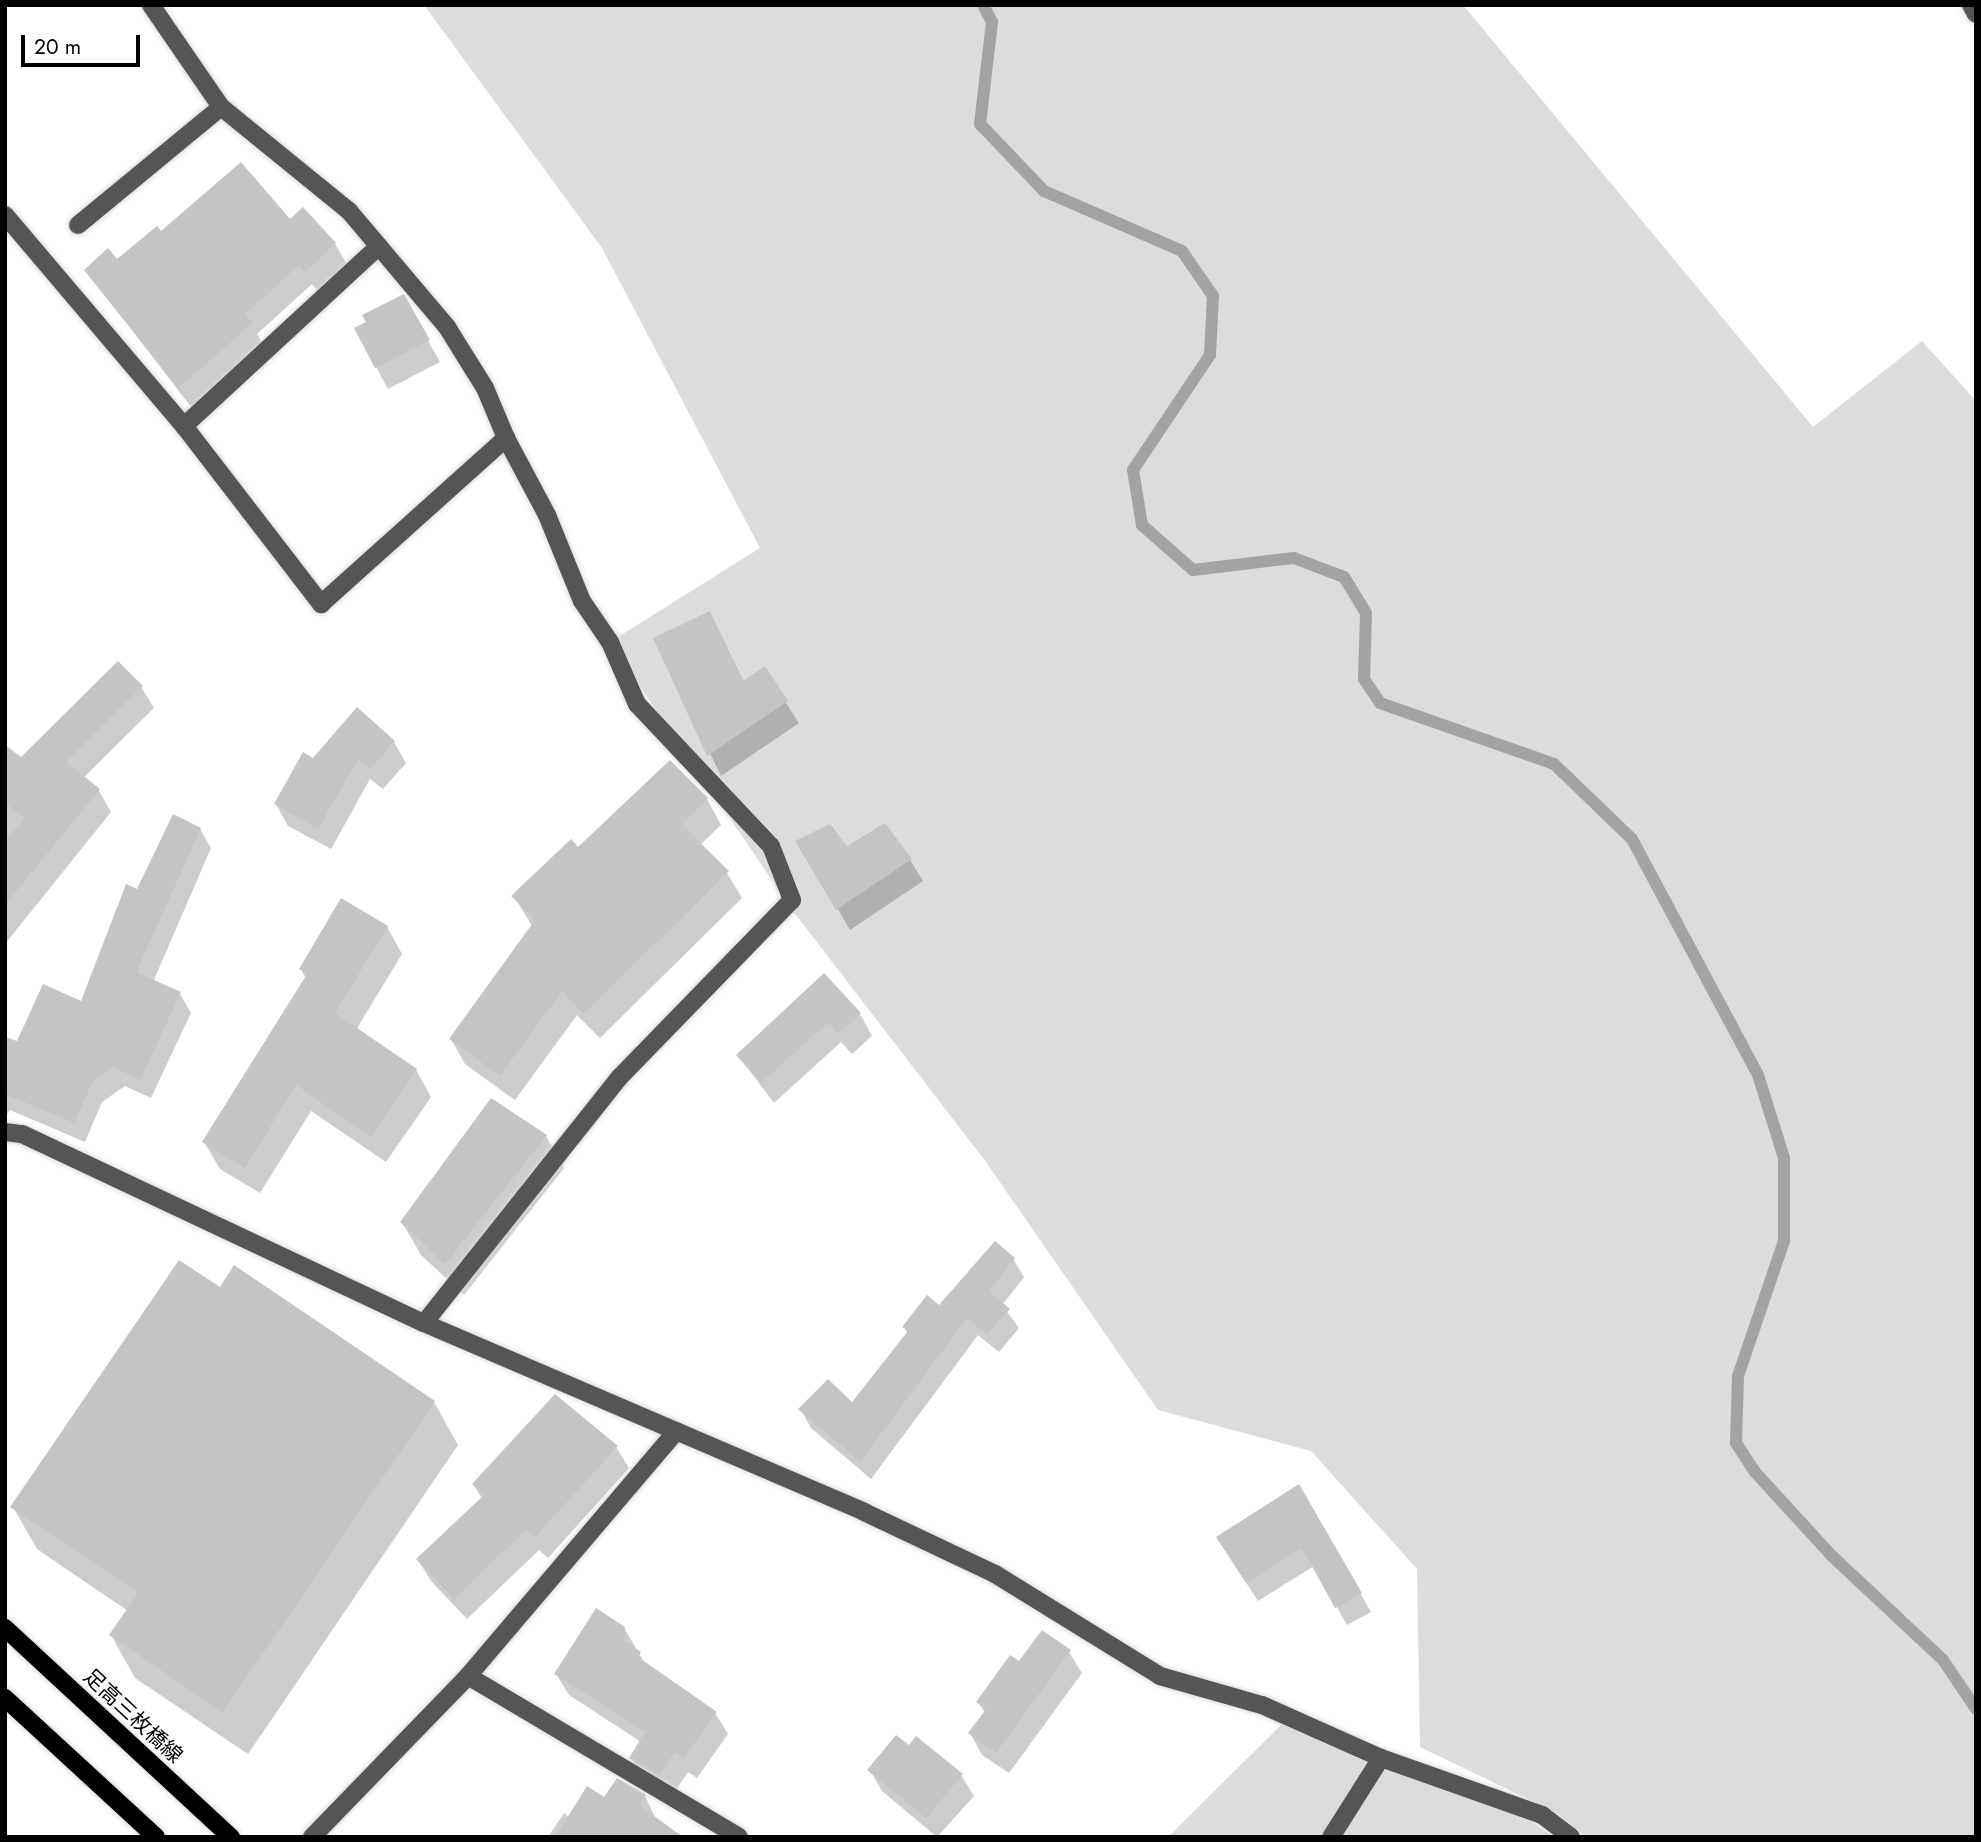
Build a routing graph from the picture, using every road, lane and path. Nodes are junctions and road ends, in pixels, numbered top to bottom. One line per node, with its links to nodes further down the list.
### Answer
1 (151, 5): 4 (street)
2 (1971, 5): 3 (street)
3 (1976, 14)
4 (221, 107): 6 (street); 7 (street)
5 (5, 215): 8 (street)
6 (78, 225)
7 (379, 246): 8 (street); 9 (street)
8 (184, 426): 9 (street)
9 (506, 438): 11 (street)
10 (5, 1132): 11 (street)
11 (425, 1323): 12 (street)
12 (676, 1432): 14 (street); 16 (street)
13 (5, 1628): 18 (main road, 足高三枚橋線)
14 (468, 1676): 19 (street); 20 (street)
15 (5, 1698): 17 (main road)
16 (1381, 1758): 21 (street); 22 (street)
17 (156, 1837)
18 (231, 1837)
19 (312, 1837)
20 (739, 1837)
21 (1331, 1837)
22 (1571, 1837)

